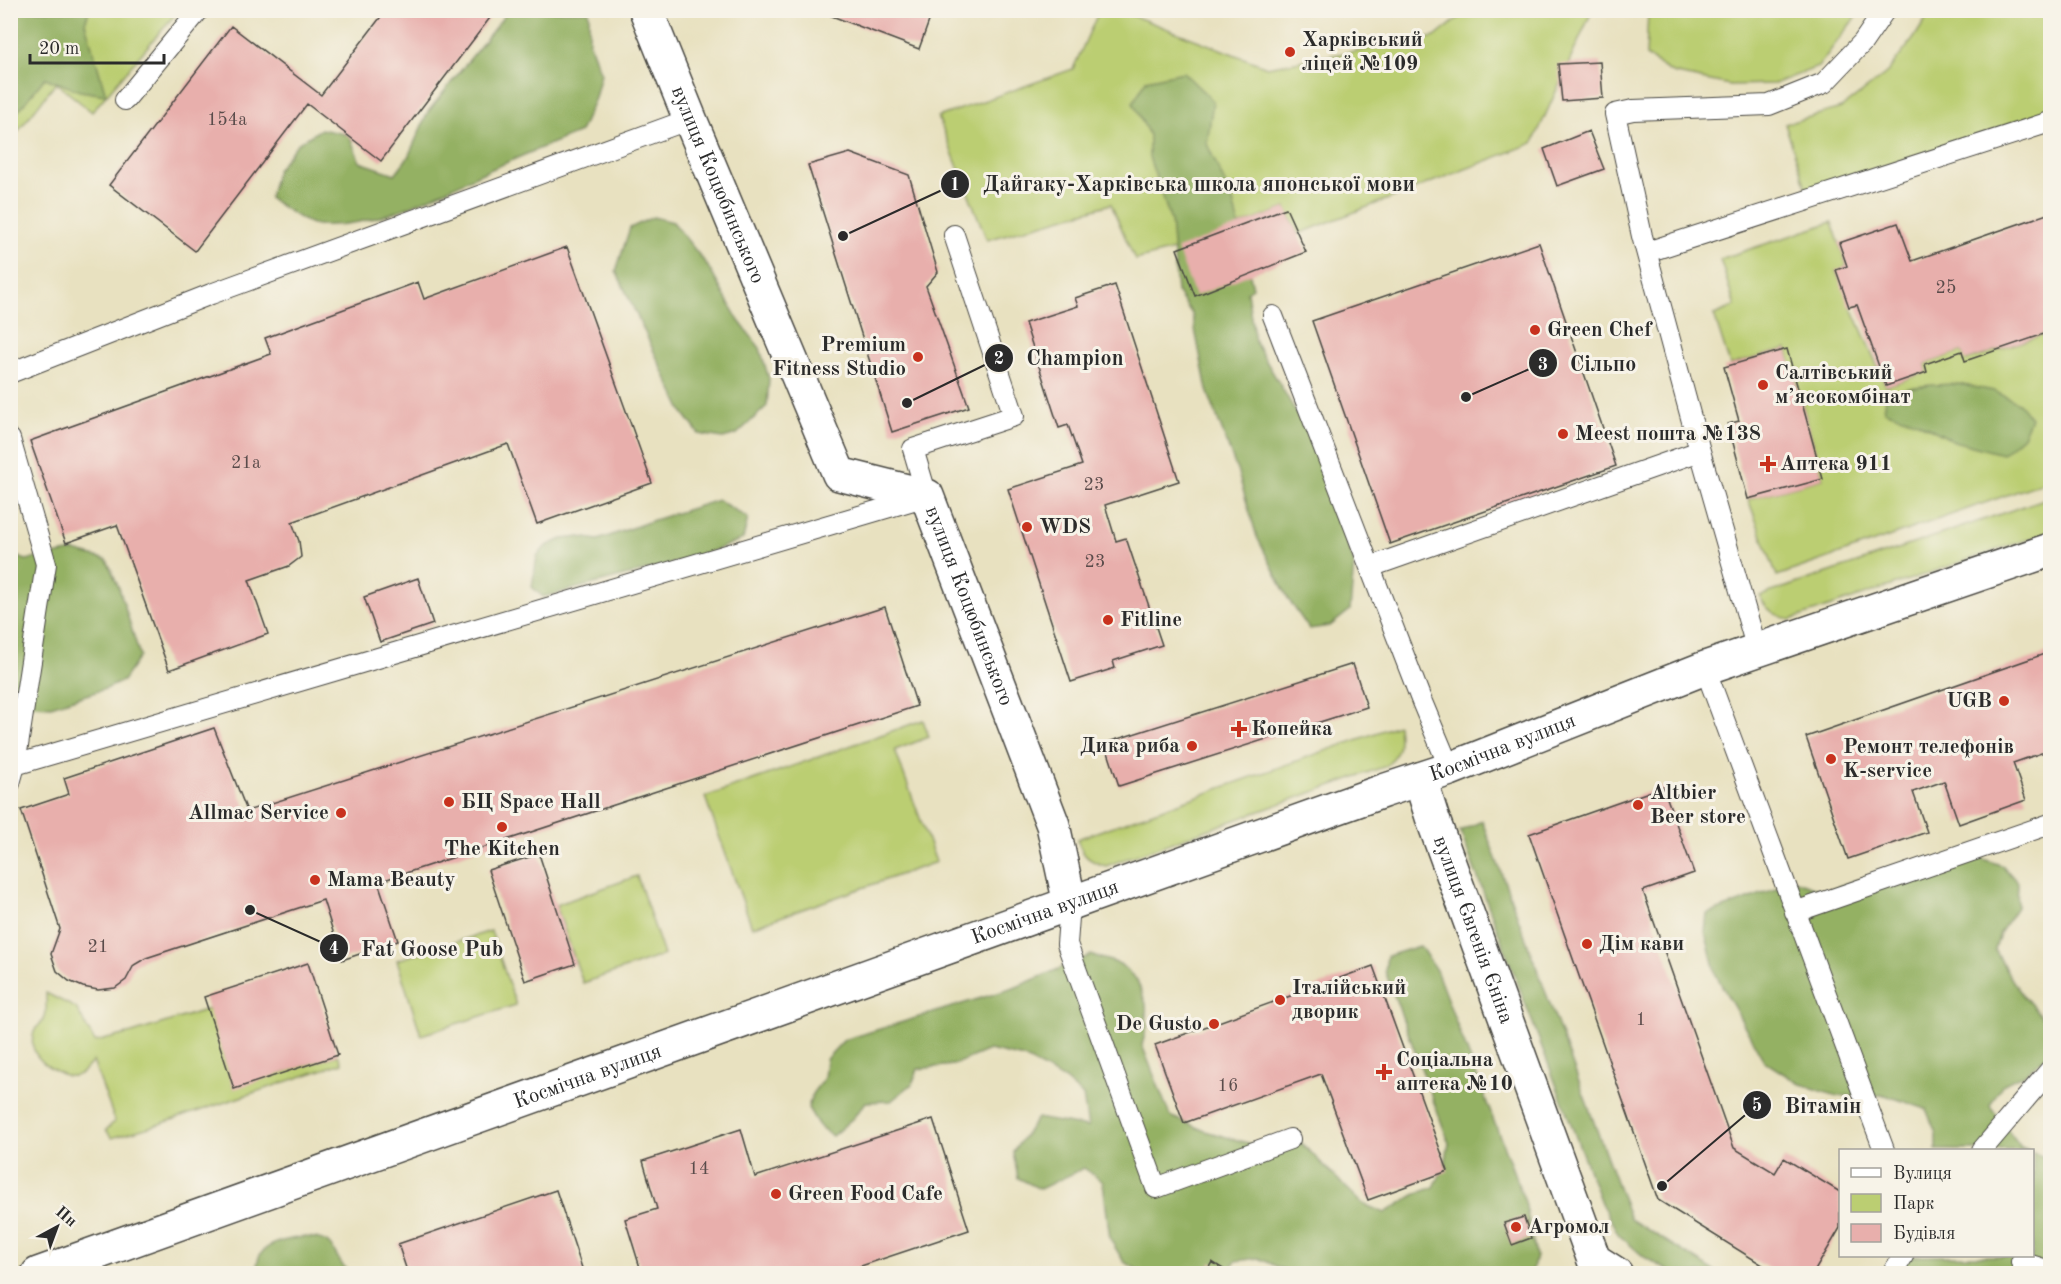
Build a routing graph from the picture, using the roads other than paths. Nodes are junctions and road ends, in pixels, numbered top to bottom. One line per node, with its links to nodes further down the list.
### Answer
1 (199, 10): 4 (lane)
2 (646, 10): 5 (street, вулиця Коцюбинського)
3 (1886, 10): 8 (lane)
4 (125, 100)
5 (690, 119): 10 (lane); 13 (street, вулиця Коцюбинського)
6 (2050, 122): 8 (lane)
7 (954, 235): 13 (lane)
8 (1647, 252): 12 (lane)
9 (1273, 316): 15 (lane)
10 (10, 373)
11 (10, 439): 19 (lane)
12 (1700, 451): 15 (lane); 16 (lane)
13 (927, 496): 19 (lane); 22 (street, вулиця Коцюбинського)
14 (2050, 550): 16 (street, Космічна вулиця)
15 (1370, 567): 18 (lane)
16 (1757, 650): 17 (street, Космічна вулиця)
17 (1705, 668): 18 (street, Космічна вулиця); 23 (lane)
18 (1450, 769): 20 (street, Космічна вулиця)
19 (13, 774)
20 (1420, 779): 22 (street, Космічна вулиця); 30 (street, вулиця Євгенія Єніна)
21 (2050, 824): 23 (lane)
22 (1070, 904): 25 (lane); 32 (street, Космічна вулиця)
23 (1795, 912): 26 (lane)
24 (2050, 1070): 27 (lane)
25 (1290, 1139)
26 (1884, 1149)
27 (1983, 1149)
28 (1902, 1257): 33 (lane)
29 (2019, 1264): 31 (lane)
30 (1599, 1269)
31 (2050, 1271)
32 (38, 1274)
33 (1892, 1274)

